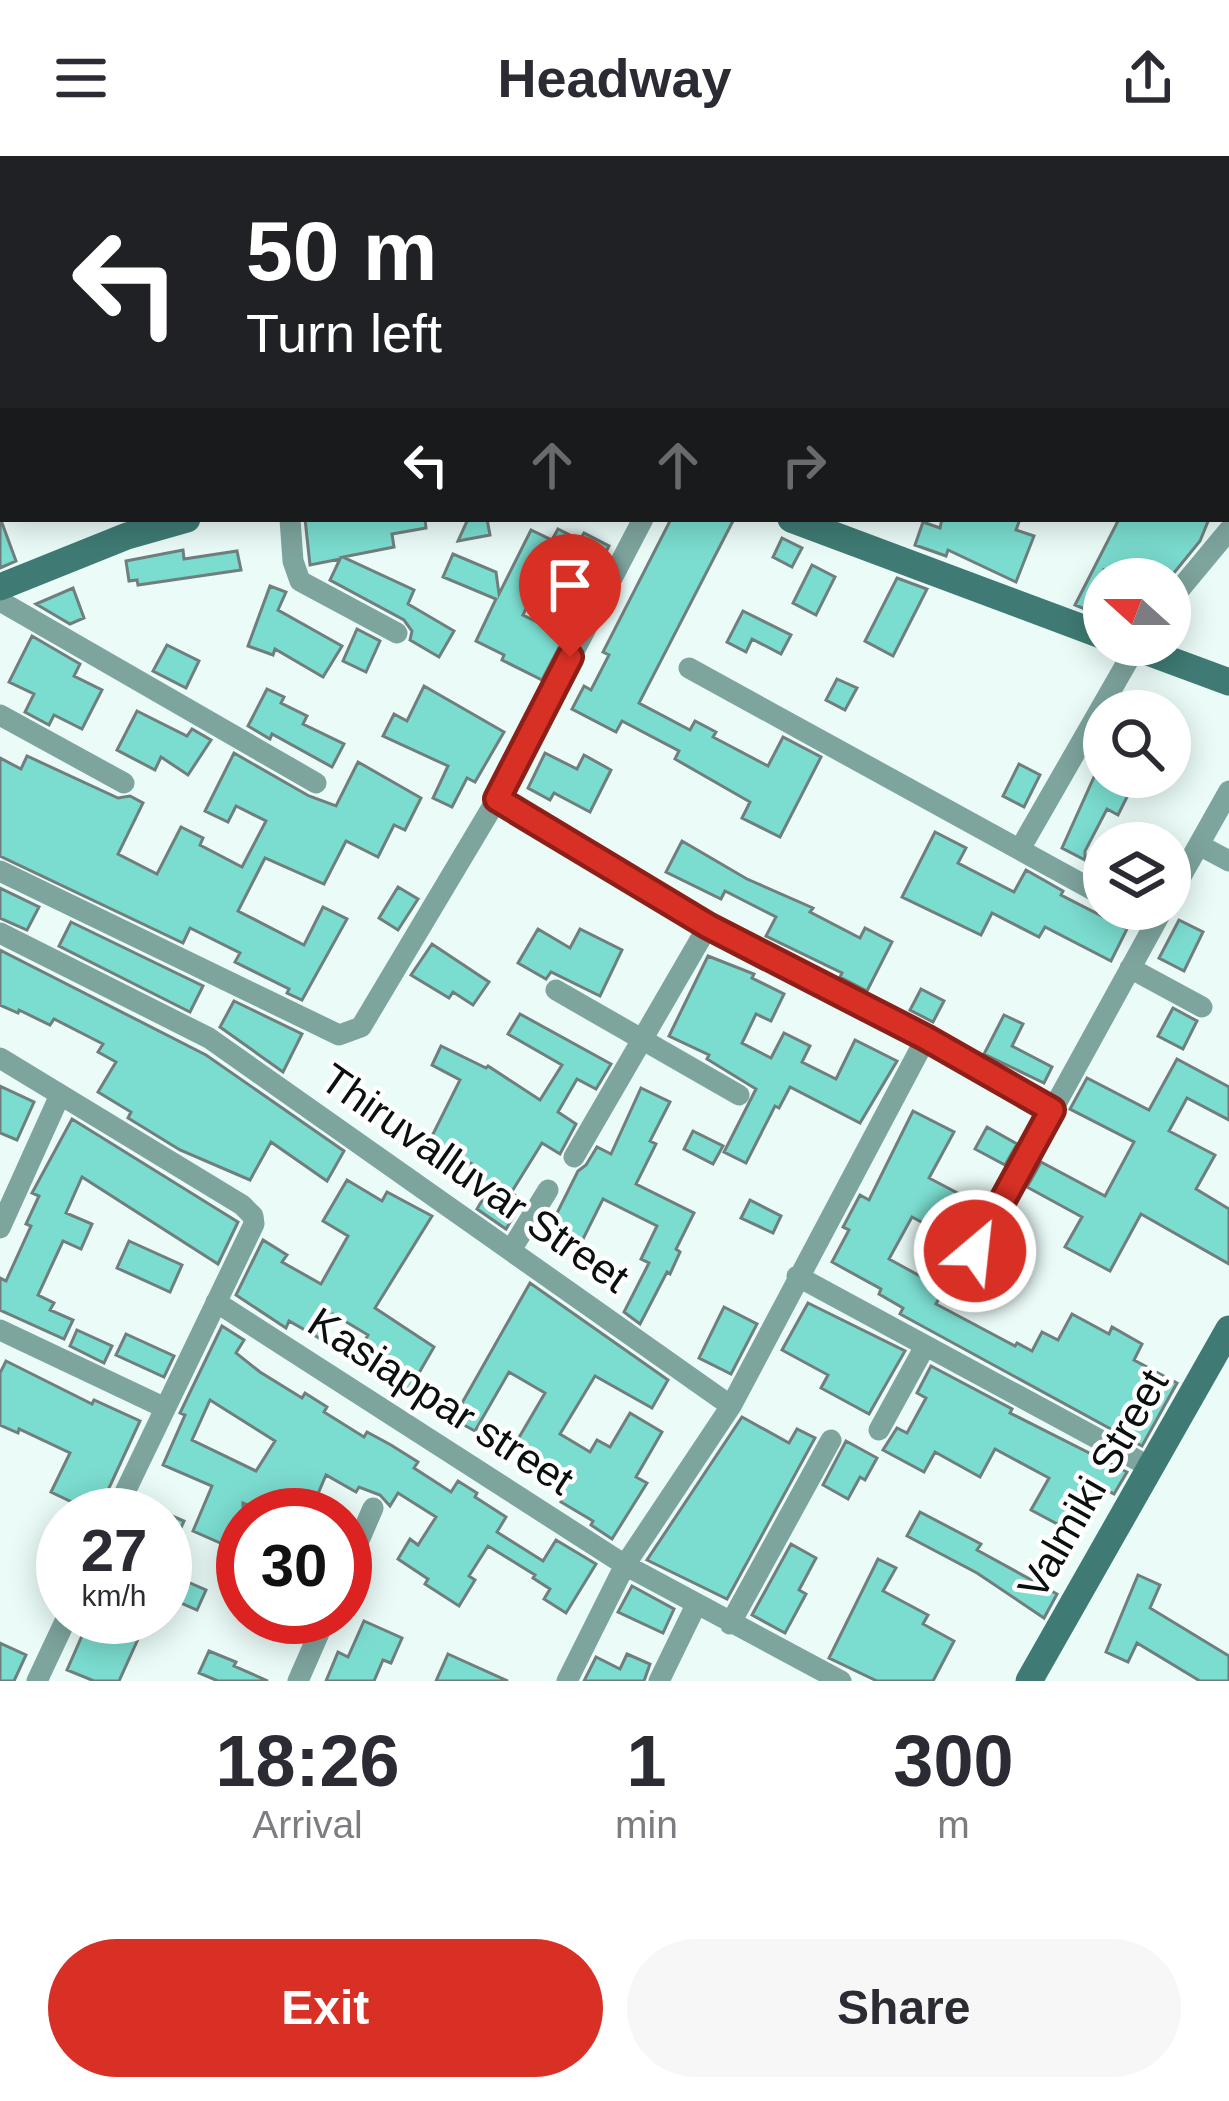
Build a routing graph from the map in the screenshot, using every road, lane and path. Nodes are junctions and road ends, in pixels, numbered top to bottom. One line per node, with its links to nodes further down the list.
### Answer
1 (176, 522): 7 (street)
2 (290, 522): 10 (street)
3 (641, 522): 19 (street)
4 (799, 522): 9 (street)
5 (1229, 530): 6 (street)
6 (1191, 576)
7 (0, 587)
8 (0, 601): 17 (street)
9 (1083, 628)
10 (398, 633)
11 (1123, 666): 21 (street)
12 (1187, 666): 14 (street)
13 (689, 668): 21 (street)
14 (1229, 682)
15 (0, 715): 16 (street)
16 (124, 783)
17 (316, 784)
18 (1229, 790): 20 (street)
19 (497, 799): 24 (street); 26 (street)
20 (1199, 845): 22 (street); 23 (street)
21 (1020, 849): 25 (street)
22 (1191, 859)
23 (1229, 861)
24 (0, 872)
25 (1083, 884)
26 (708, 926): 32 (street); 33 (street)
27 (1152, 930): 29 (street)
28 (0, 932): 41 (street, Thiruvalluvar Street)
29 (1130, 968): 31 (street); 37 (street)
30 (556, 990): 33 (street)
31 (1202, 1007)
32 (926, 1038): 37 (street); 43 (street)
33 (641, 1041): 36 (street); 38 (street)
34 (0, 1058): 35 (street)
35 (60, 1095): 40 (street); 44 (street)
36 (739, 1095)
37 (1052, 1110): 42 (street)
38 (574, 1157)
39 (548, 1190): 41 (street)
40 (0, 1228)
41 (511, 1250): 48 (street, Thiruvalluvar Street)
42 (975, 1251)
43 (797, 1276): 47 (street); 48 (street)
44 (216, 1302): 49 (street); 54 (street, Kasiappar street)
45 (1229, 1329): 52 (street, Valmiki Street)
46 (0, 1330): 49 (street)
47 (924, 1348): 50 (street); 52 (street)
48 (731, 1406): 54 (street)
49 (163, 1407): 53 (street)
50 (879, 1430)
51 (831, 1440): 56 (street)
52 (1150, 1467): 65 (street, Valmiki Street)
53 (126, 1488)
54 (625, 1565): 55 (street, Kasiappar street); 62 (street)
55 (697, 1605): 56 (street, Kasiappar street); 63 (street)
56 (730, 1624): 59 (street, Kasiappar street)
57 (55, 1644): 60 (street)
58 (314, 1644): 61 (street)
59 (803, 1672): 64 (street, Kasiappar street)
60 (38, 1681)
61 (298, 1681)
62 (567, 1681)
63 (659, 1681)
64 (841, 1681)
65 (1029, 1681)

